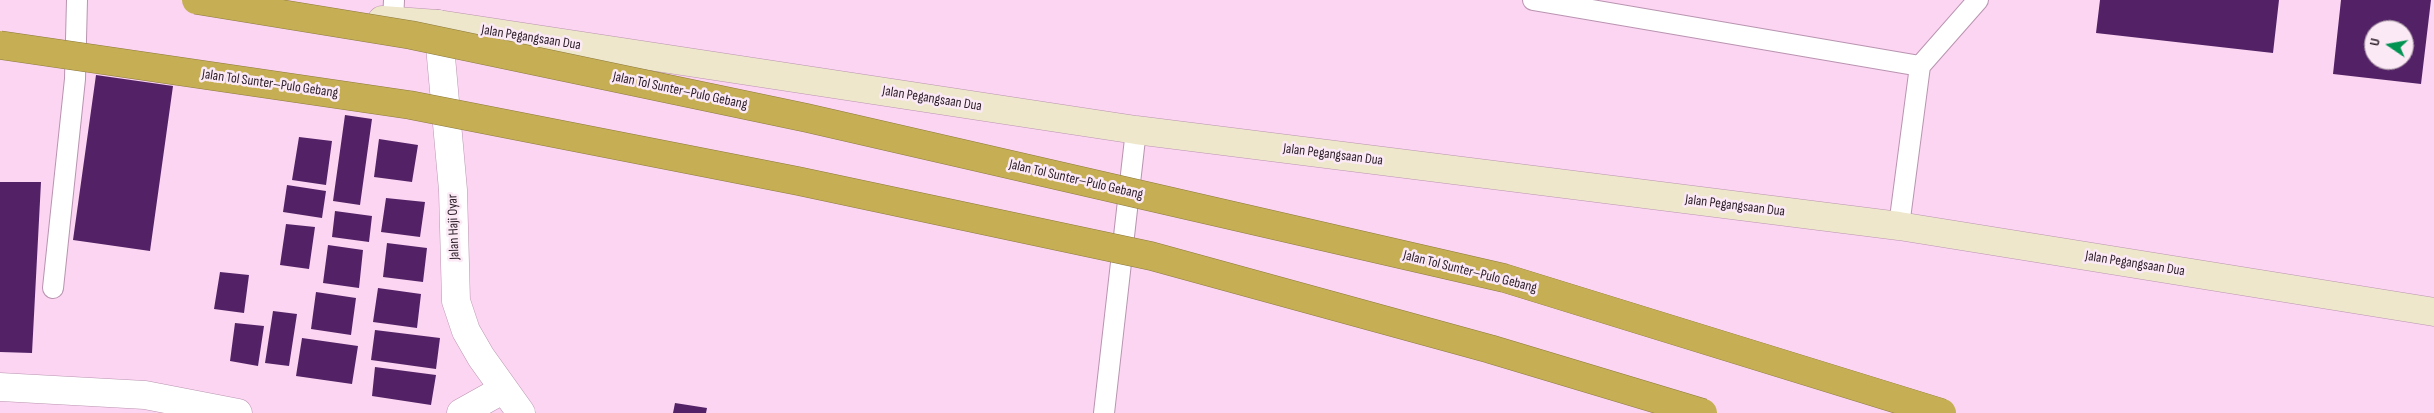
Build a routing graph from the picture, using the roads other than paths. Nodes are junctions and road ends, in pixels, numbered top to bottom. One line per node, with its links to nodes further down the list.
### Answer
1 (77, 0): 12 (lane)
2 (196, 0): 21 (highway, Jalan Tol Sunter–Pulo Gebang, bridge)
3 (231, 0): 6 (main road, Jalan Pegangsaan Dua)
4 (1533, 0): 9 (lane)
5 (1978, 0): 9 (lane)
6 (394, 10): 7 (main road, Jalan Pegangsaan Dua)
7 (438, 24): 10 (main road, Jalan Pegangsaan Dua); 15 (street, Jalan Haji Oyar)
8 (0, 45): 20 (highway, Jalan Tol Sunter–Pulo Gebang, bridge)
9 (1920, 66): 11 (lane)
10 (1136, 130): 11 (main road, Jalan Pegangsaan Dua); 19 (lane)
11 (1899, 226): 13 (main road, Jalan Pegangsaan Dua)
12 (54, 288)
13 (2434, 312)
14 (0, 387): 16 (street)
15 (504, 389): 17 (street); 18 (street, Jalan Haji Oyar)
16 (238, 413)
17 (461, 413)
18 (520, 413)
19 (1104, 413)
20 (1703, 413)
21 (1942, 413)

